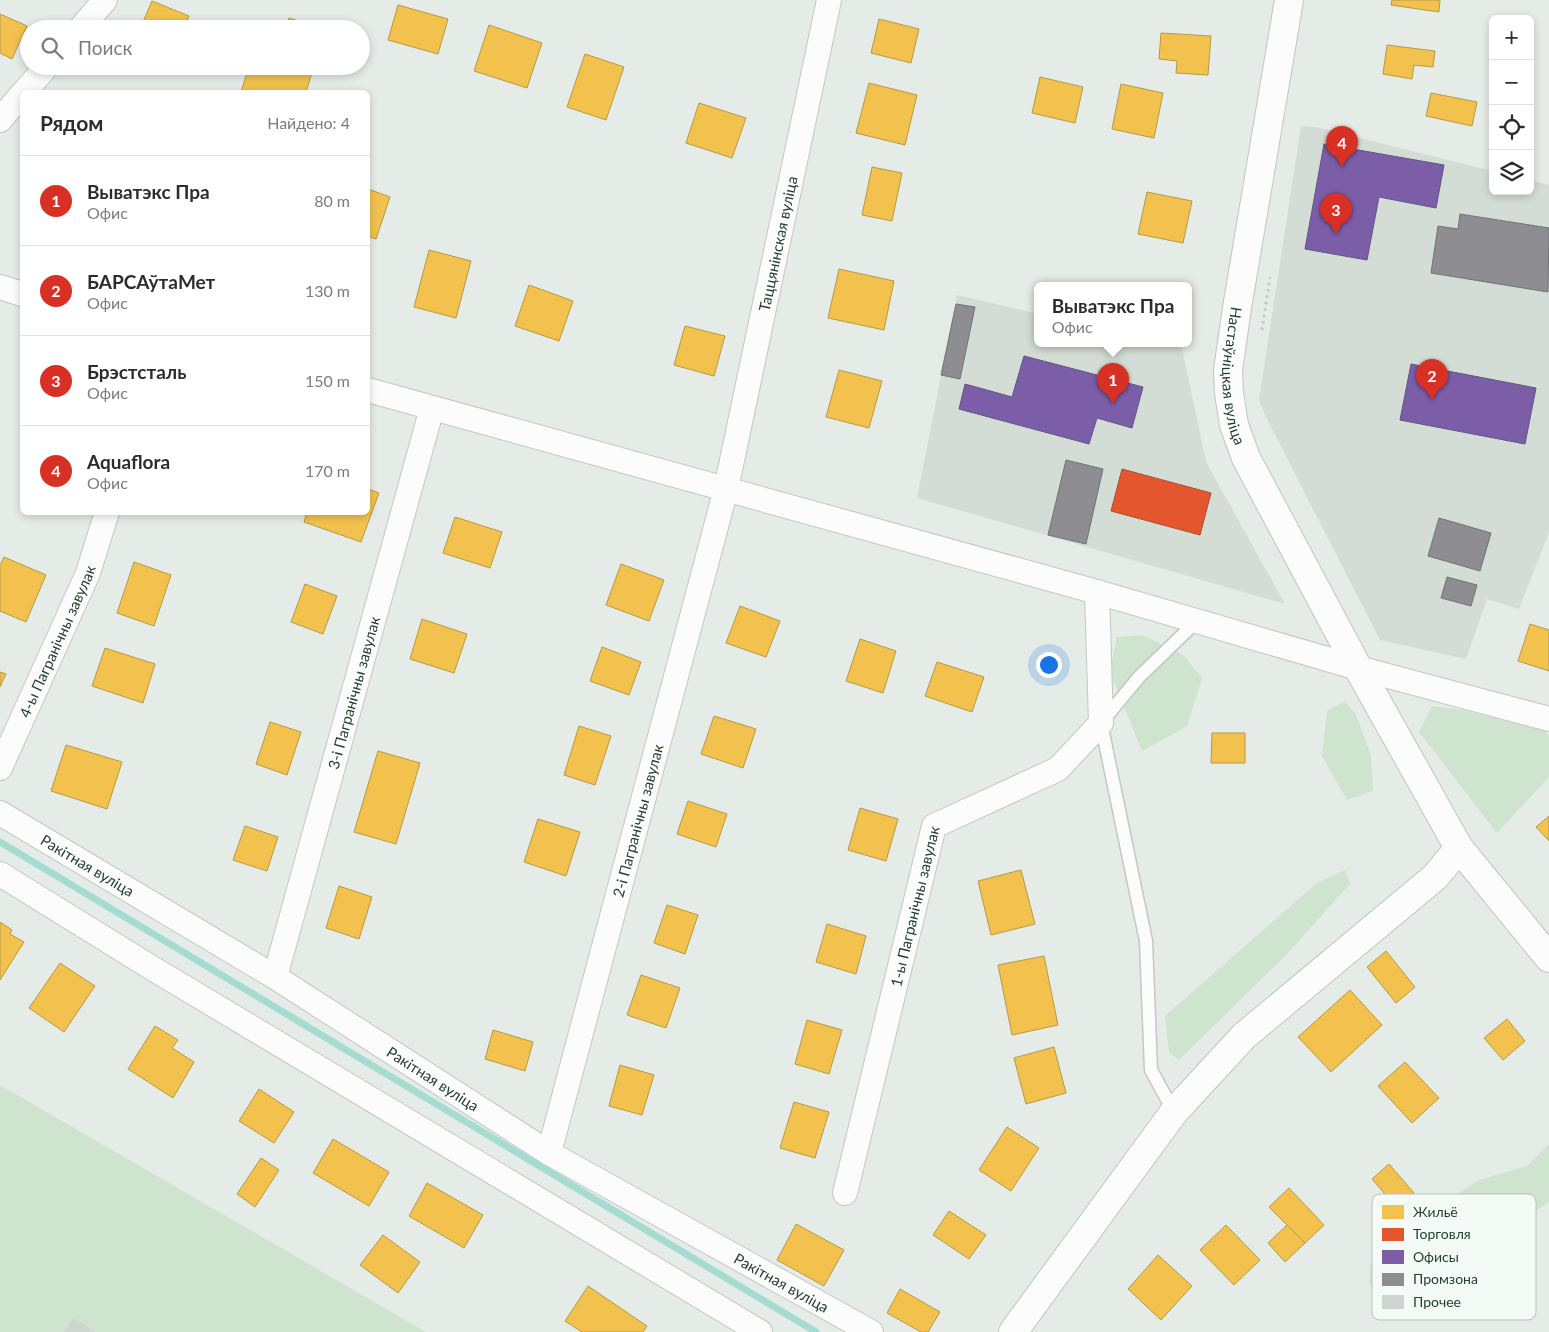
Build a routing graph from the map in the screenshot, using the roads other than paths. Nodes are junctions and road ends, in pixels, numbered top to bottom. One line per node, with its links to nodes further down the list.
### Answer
1 (105, 0): 4 (street)
2 (829, 0): 13 (street, Таццянінская вуліца)
3 (1289, 0): 17 (street, Настаўніцкая вуліца)
4 (88, 20)
5 (39, 75): 6 (street)
6 (26, 90)
7 (20, 97): 8 (street)
8 (0, 120)
9 (0, 287): 10 (street)
10 (20, 293)
11 (370, 391): 12 (street)
12 (432, 408): 13 (street); 25 (street, 3-і Пагранічны завулак)
13 (726, 489): 15 (street); 27 (street, 2-і Пагранічны завулак)
14 (106, 515): 20 (street, 4-ы Пагранічны завулак)
15 (1097, 592): 16 (street); 19 (street)
16 (1198, 620): 17 (street); 19 (lane)
17 (1358, 668): 18 (street); 22 (street, Настаўніцкая вуліца)
18 (1549, 719)
19 (1101, 723): 26 (lane); 28 (street, 1-ы Пагранічны завулак)
20 (0, 768)
21 (0, 813): 25 (street, Ракітная вуліца)
22 (1459, 848): 24 (street); 26 (street)
23 (0, 874): 29 (street)
24 (1549, 958)
25 (275, 977): 27 (street, Ракітная вуліца)
26 (1174, 1112): 31 (street)
27 (549, 1153): 30 (street, Ракітная вуліца)
28 (846, 1193)
29 (760, 1332)
30 (871, 1332)
31 (1013, 1332)

